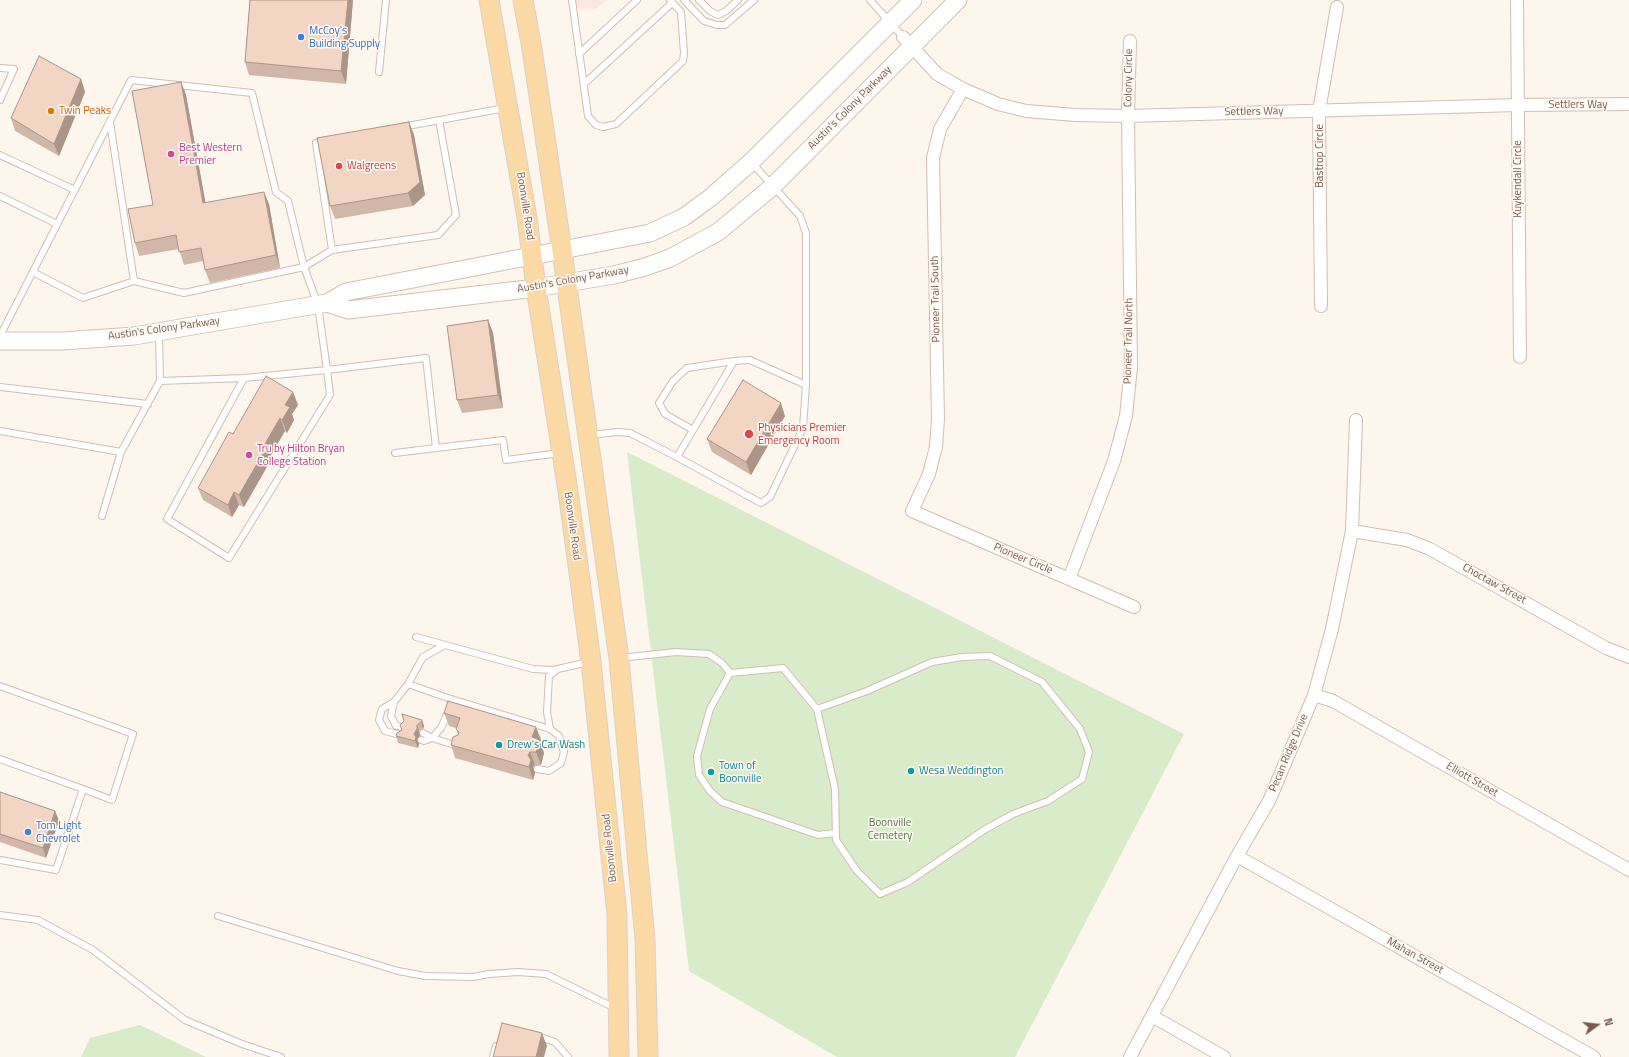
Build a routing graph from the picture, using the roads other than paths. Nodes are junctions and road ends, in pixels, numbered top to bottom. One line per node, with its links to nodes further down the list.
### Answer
1 (386, 0): 21 (lane)
2 (489, 0): 27 (main road, Boonville Road)
3 (523, 0): 41 (main road)
4 (572, 0): 19 (lane)
5 (637, 0): 19 (lane)
6 (684, 0): 9 (lane)
7 (699, 0): 8 (lane)
8 (738, 0)
9 (754, 0)
10 (870, 0): 16 (lane)
11 (913, 0): 16 (street, Austin's Colony Parkway)
12 (958, 0): 18 (street, Austin's Colony Parkway)
13 (1518, 0): 26 (street, Kuykendall Circle)
14 (671, 2): 22 (lane); 22 (lane)
15 (1337, 7): 28 (street, Bastrop Circle)
16 (890, 22): 18 (lane); 35 (street, Austin's Colony Parkway)
17 (1130, 41): 29 (street, Colony Circle)
18 (907, 42): 23 (street, Settlers Way); 36 (street, Austin's Colony Parkway)
19 (579, 54): 22 (lane)
20 (0, 68): 24 (lane)
21 (379, 72)
22 (584, 84)
23 (963, 89): 29 (street, Settlers Way); 70 (street, Pioneer Trail South)
24 (0, 100)
25 (1629, 104): 26 (street, Settlers Way)
26 (1518, 105): 28 (street, Settlers Way); 53 (street, Kuykendall Circle)
27 (508, 107): 30 (lane); 42 (main road, Boonville Road)
28 (1319, 111): 29 (street, Settlers Way); 49 (street, Bastrop Circle)
29 (1128, 116): 73 (street, Pioneer Trail North)
30 (439, 120): 32 (lane); 40 (lane)
31 (110, 122): 37 (lane); 43 (lane); 45 (lane)
32 (393, 128)
33 (331, 140): 40 (lane)
34 (0, 155): 37 (lane)
35 (751, 162): 36 (lane); 41 (street, Austin's Colony Parkway)
36 (772, 187): 46 (street, Austin's Colony Parkway); 58 (lane)
37 (75, 190): 39 (lane)
38 (0, 196): 39 (lane)
39 (58, 224): 44 (lane)
40 (332, 250): 43 (lane)
41 (562, 251): 42 (street, Austin's Colony Parkway); 46 (main road)
42 (532, 257): 47 (main road, Boonville Road); 48 (street, Austin's Colony Parkway)
43 (304, 267): 45 (lane); 48 (lane)
44 (33, 272): 45 (lane); 51 (lane)
45 (134, 281)
46 (567, 283): 47 (street, Austin's Colony Parkway); 64 (main road)
47 (536, 288): 48 (street, Austin's Colony Parkway); 67 (main road, Boonville Road)
48 (322, 304): 50 (street, Austin's Colony Parkway); 55 (lane)
49 (1321, 306)
50 (159, 332): 52 (street, Austin's Colony Parkway); 57 (lane)
51 (0, 336)
52 (0, 341)
53 (1520, 357)
54 (734, 361): 58 (lane); 62 (lane); 62 (lane)
55 (327, 370): 56 (lane); 56 (lane); 65 (lane)
56 (244, 378): 57 (lane)
57 (160, 381): 60 (lane)
58 (806, 385): 69 (lane)
59 (0, 387): 60 (lane)
60 (148, 404): 66 (lane)
61 (1356, 420): 72 (street, Pecan Ridge Drive)
62 (693, 430): 69 (lane)
63 (0, 431): 66 (lane)
64 (588, 435): 69 (lane); 78 (main road)
65 (436, 448): 67 (lane); 68 (lane)
66 (122, 452): 71 (lane)
67 (562, 452): 79 (main road, Boonville Road)
68 (395, 453)
69 (677, 457)
70 (912, 511): 73 (street, Pioneer Circle)
71 (102, 516)
72 (1352, 531): 77 (street, Choctaw Street); 84 (street, Pecan Ridge Drive)
73 (1069, 579): 74 (street, Pioneer Circle)
74 (1134, 607)
75 (416, 637): 76 (lane)
76 (445, 645): 80 (lane); 82 (lane)
77 (1629, 657)
78 (619, 659): 79 (main road); 81 (lane); 111 (main road)
79 (590, 662): 80 (lane); 103 (main road, Boonville Road)
80 (558, 668): 89 (lane)
81 (730, 673): 87 (lane); 97 (lane)
82 (408, 684): 85 (lane); 86 (lane)
83 (0, 686): 96 (lane)
84 (1314, 694): 98 (street, Pecan Ridge Drive); 100 (street, Elliott Street)
85 (448, 698): 89 (lane); 92 (lane)
86 (394, 702): 88 (lane); 90 (lane)
87 (817, 709): 97 (lane); 97 (lane)
88 (402, 728)
89 (550, 729): 95 (lane)
90 (400, 735)
91 (422, 737): 92 (lane)
92 (432, 738): 93 (lane)
93 (459, 746)
94 (0, 759): 96 (lane)
95 (537, 769)
96 (84, 789): 99 (lane)
97 (836, 833)
98 (1237, 856): 104 (street, Pecan Ridge Drive); 114 (street, Mahan Street)
99 (0, 860)
100 (1629, 870)
101 (0, 916): 107 (lane)
102 (218, 916): 103 (lane)
103 (618, 1009): 110 (main road, Boonville Road)
104 (1152, 1016): 112 (street, Pecan Ridge Drive); 113 (street)
105 (532, 1035): 109 (lane)
106 (499, 1038): 108 (lane)
107 (281, 1057)
108 (493, 1057)
109 (568, 1057)
110 (619, 1057)
111 (648, 1057)
112 (1130, 1057)
113 (1224, 1057)
114 (1594, 1057)

